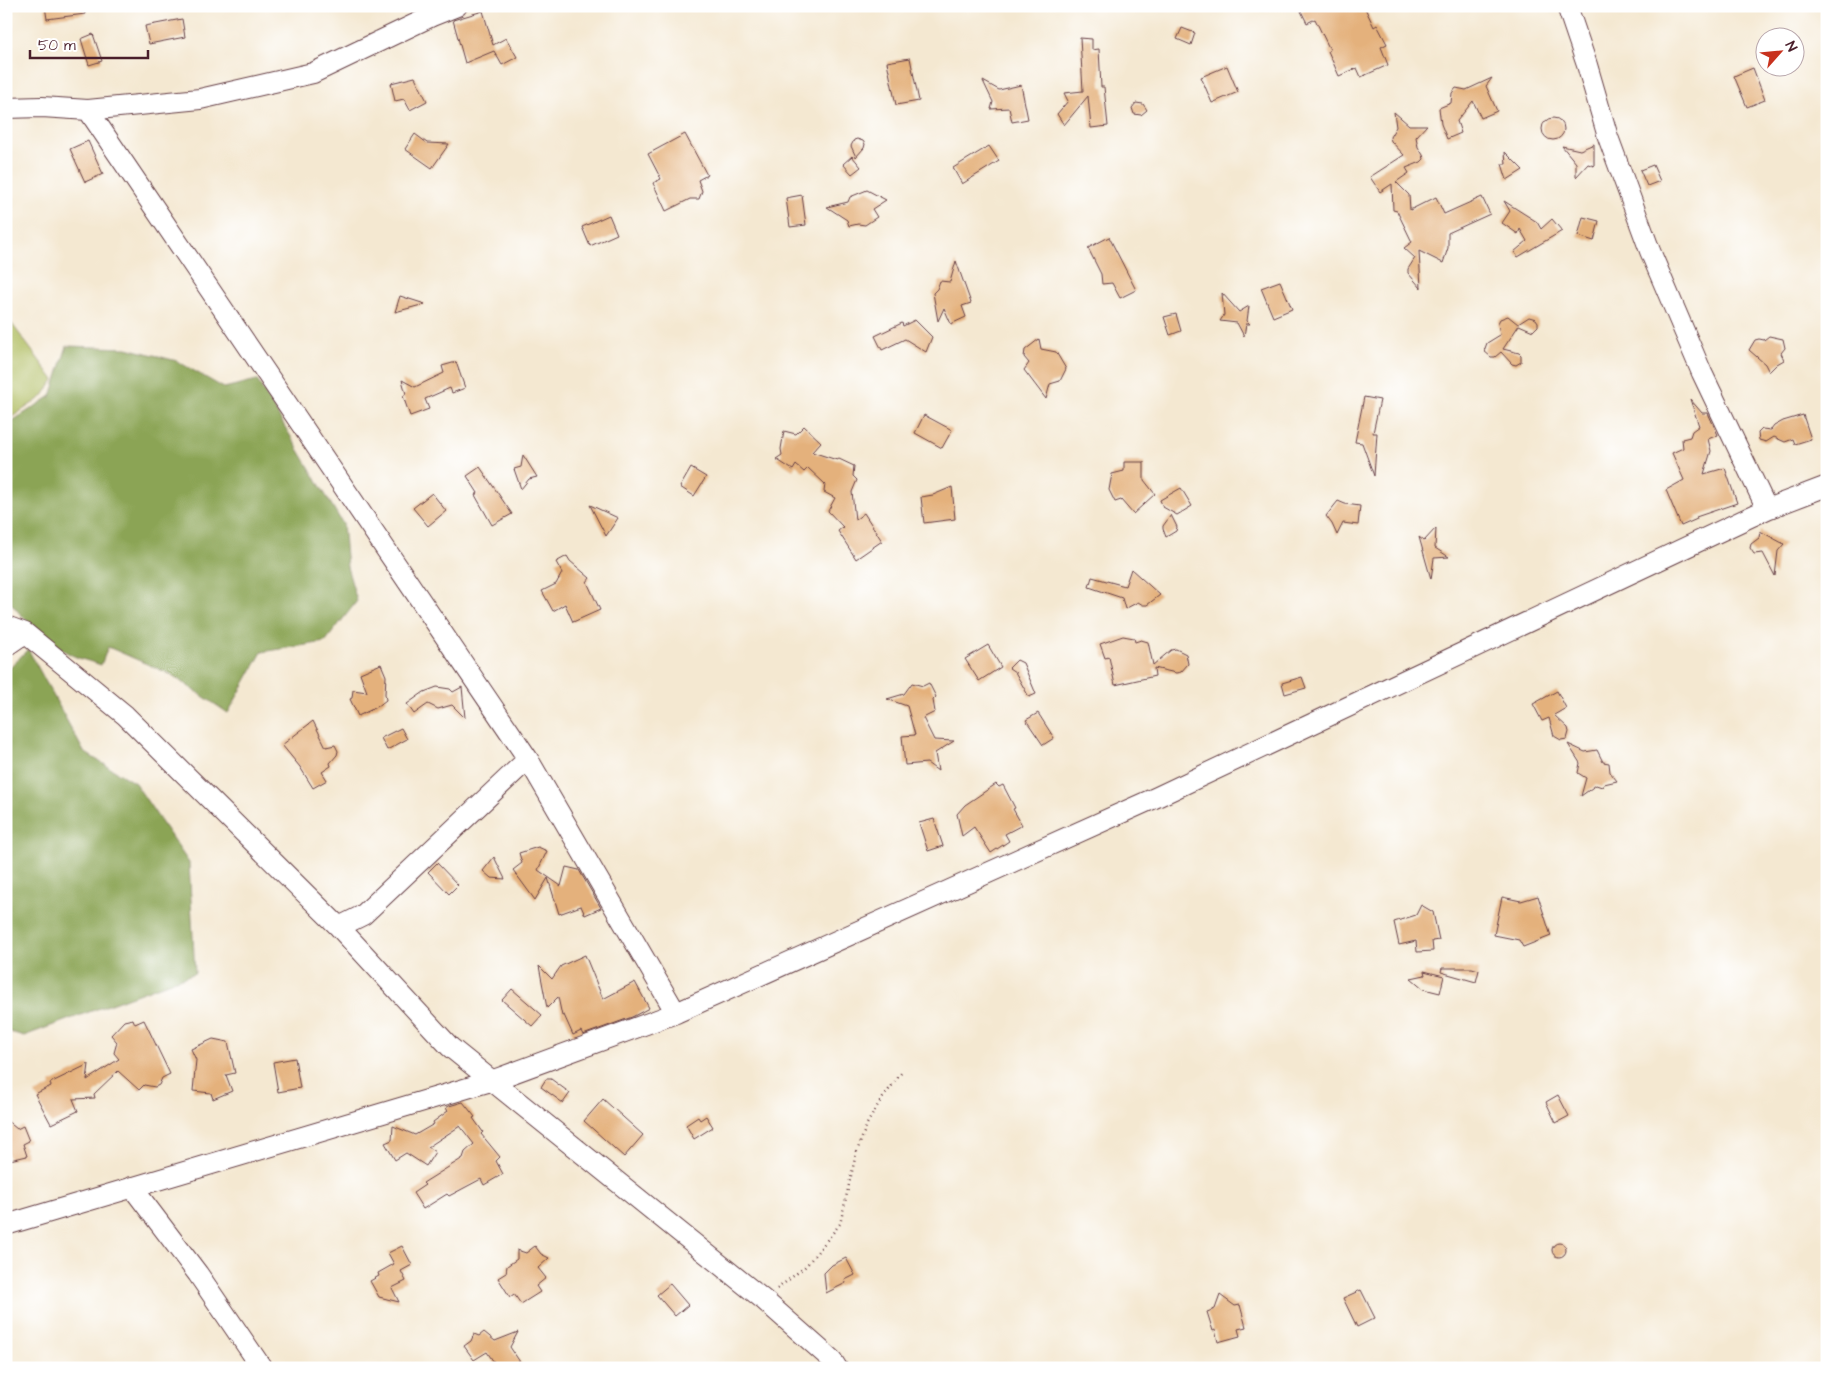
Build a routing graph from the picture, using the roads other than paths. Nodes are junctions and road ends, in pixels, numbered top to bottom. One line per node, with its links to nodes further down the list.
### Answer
1 (458, 6): 4 (street)
2 (1567, 6): 6 (street)
3 (6, 108): 4 (street)
4 (88, 110): 10 (street)
5 (1827, 486): 6 (street)
6 (1767, 509): 12 (street)
7 (6, 626): 8 (street)
8 (25, 633): 9 (street); 11 (street)
9 (6, 646)
10 (528, 759): 11 (street); 12 (street)
11 (339, 928): 13 (street)
12 (676, 1013): 13 (street)
13 (491, 1081): 14 (street); 17 (street)
14 (132, 1187): 15 (street); 16 (street)
15 (6, 1225)
16 (262, 1368)
17 (837, 1368)

